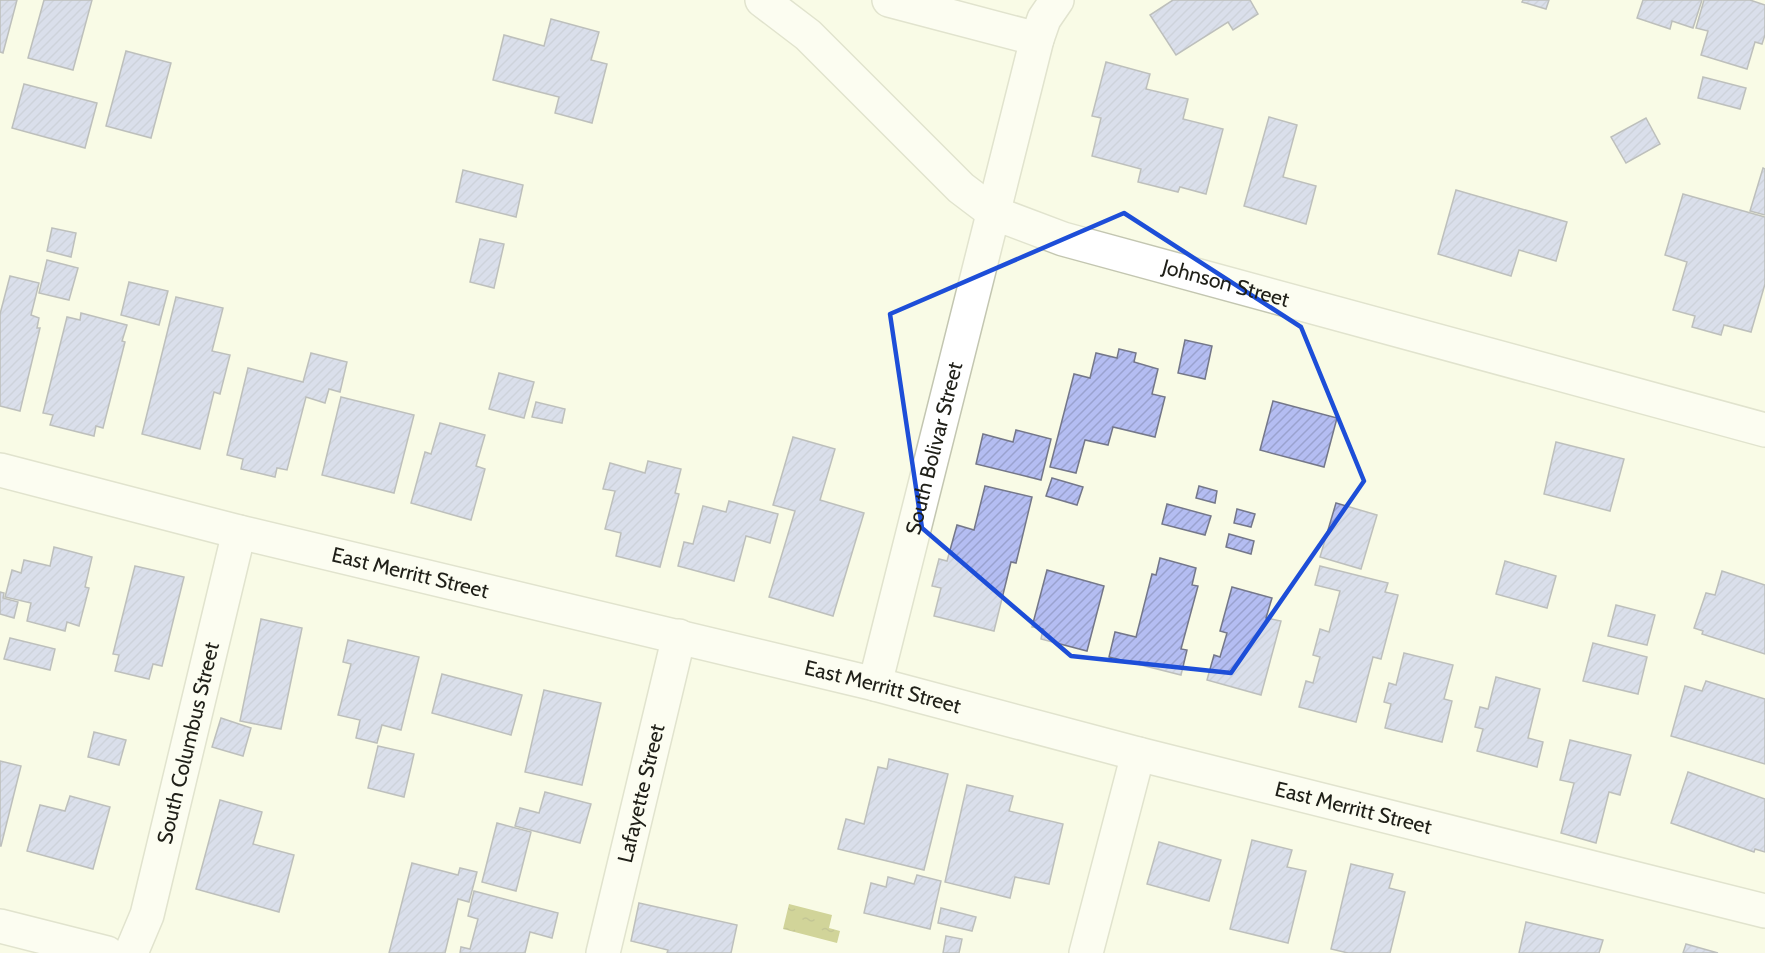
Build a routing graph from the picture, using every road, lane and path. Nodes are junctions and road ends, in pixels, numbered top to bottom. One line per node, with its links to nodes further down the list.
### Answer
1 (762, 0): 6 (street, Johnson Street)
2 (889, 0): 4 (street)
3 (1057, 0): 5 (street, South Bolivar Street)
4 (962, 9): 5 (street)
5 (1037, 39): 6 (street, South Bolivar Street)
6 (994, 213): 7 (street, Johnson Street); 11 (street, South Bolivar Street)
7 (1765, 430)
8 (0, 470): 9 (street, East Merritt Street)
9 (239, 532): 10 (street, East Merritt Street); 16 (street, South Columbus Street)
10 (679, 636): 11 (street, East Merritt Street); 17 (street, Lafayette Street)
11 (874, 684): 12 (street, East Merritt Street)
12 (1138, 754): 13 (street, East Merritt Street); 18 (street)
13 (1765, 911)
14 (0, 926): 15 (street)
15 (107, 953)
16 (130, 953)
17 (603, 953)
18 (1086, 953)

